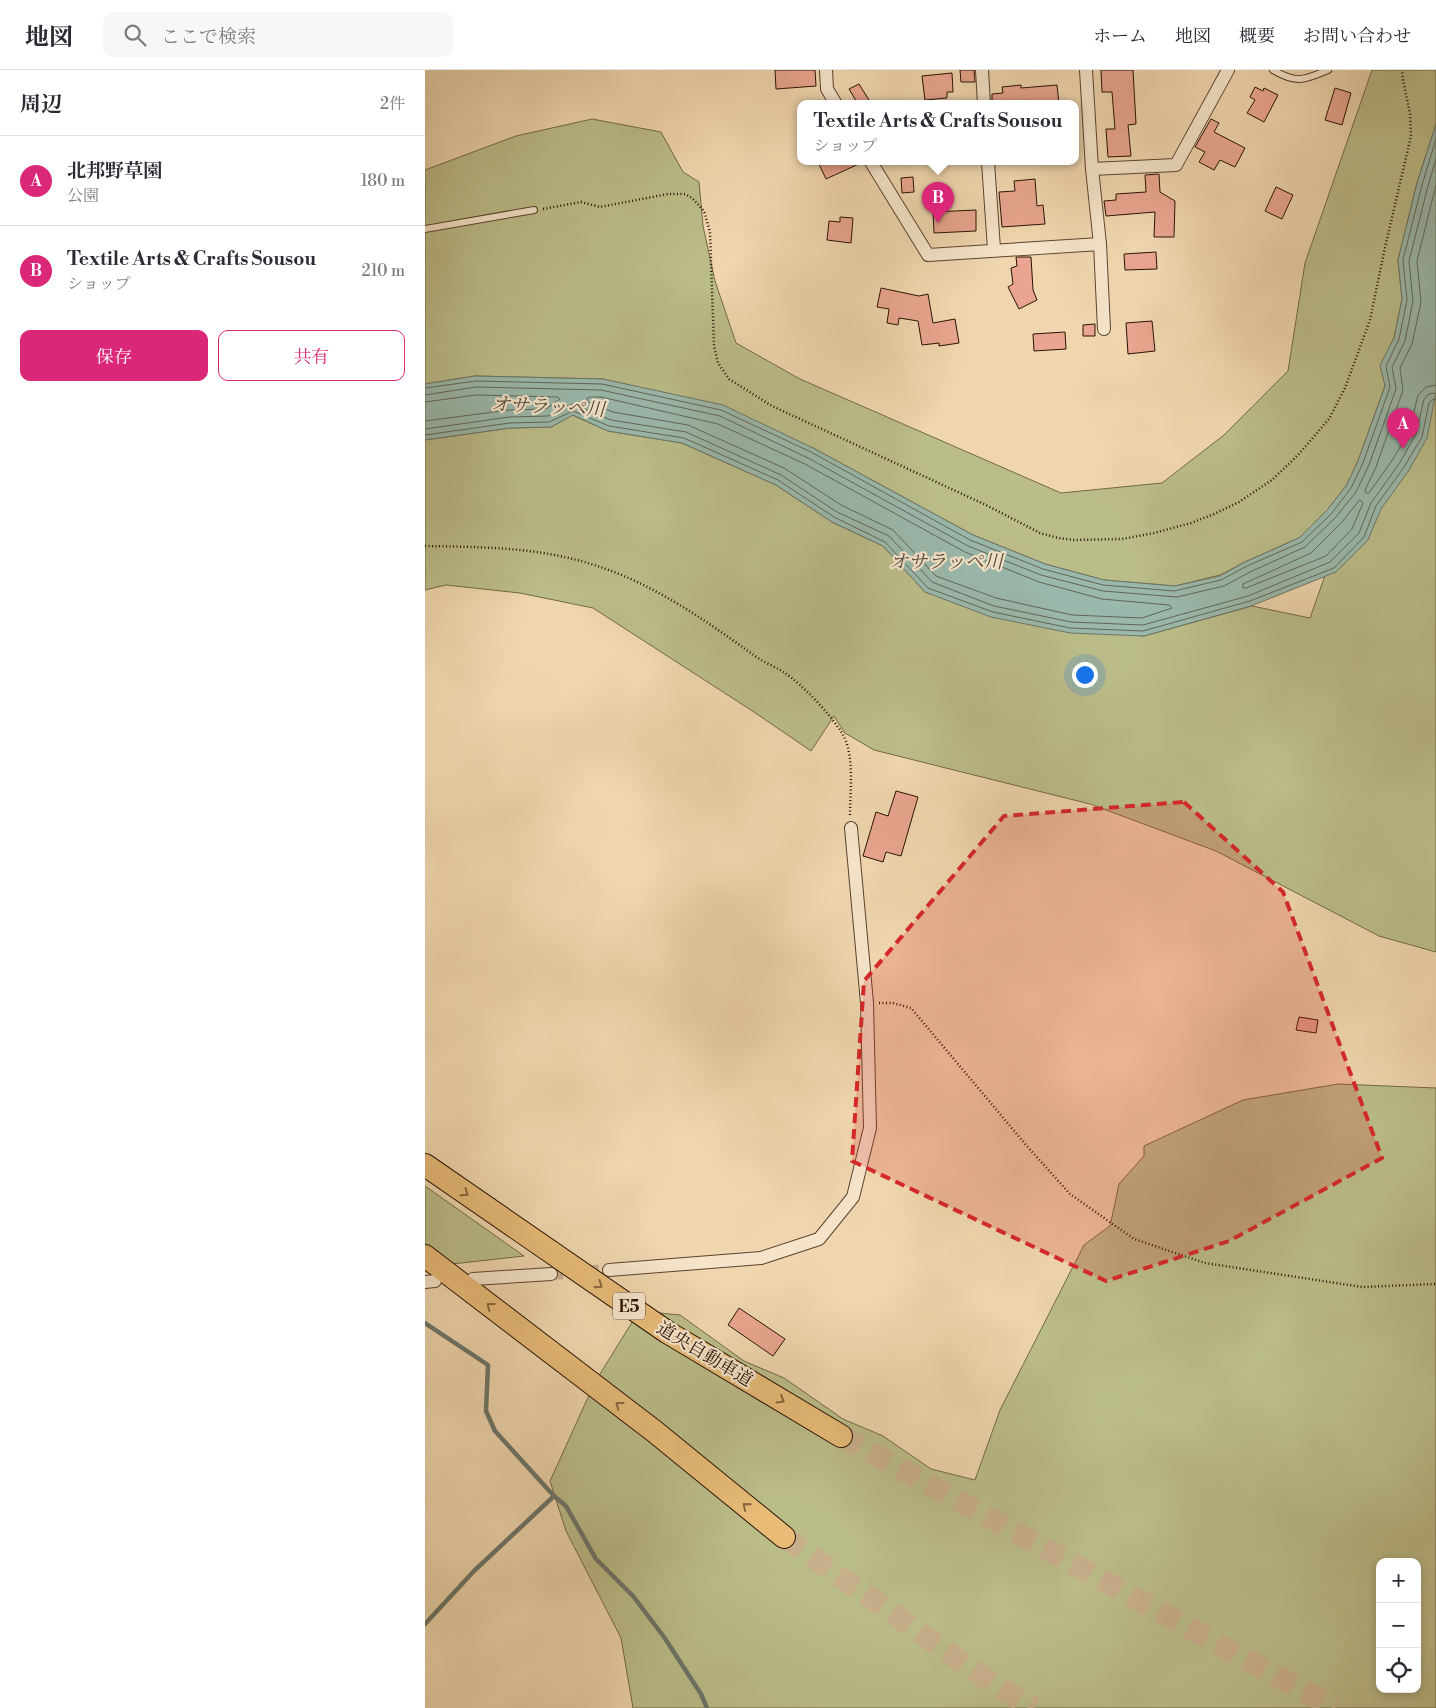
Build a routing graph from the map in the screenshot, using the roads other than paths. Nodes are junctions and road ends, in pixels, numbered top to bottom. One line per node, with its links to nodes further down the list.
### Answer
1 (826, 70): 7 (street)
2 (982, 70): 8 (street)
3 (1086, 70): 11 (street)
4 (1228, 70): 11 (street)
5 (1273, 70): 6 (lane)
6 (1328, 70)
7 (834, 100)
8 (984, 100)
9 (873, 165): 15 (street)
10 (988, 165): 15 (street)
11 (1092, 169): 14 (street)
12 (535, 210): 13 (lane)
13 (425, 229)
14 (1100, 244): 15 (street); 16 (street)
15 (994, 249)
16 (1104, 329)
17 (851, 828): 20 (street)
18 (425, 1165): 23 (highway, 道央自動車道 / E5, one-way to 23)
19 (425, 1256): 24 (highway, one-way to 19)
20 (609, 1270)
21 (551, 1274): 22 (street)
22 (473, 1280)
23 (841, 1436)
24 (784, 1537)

